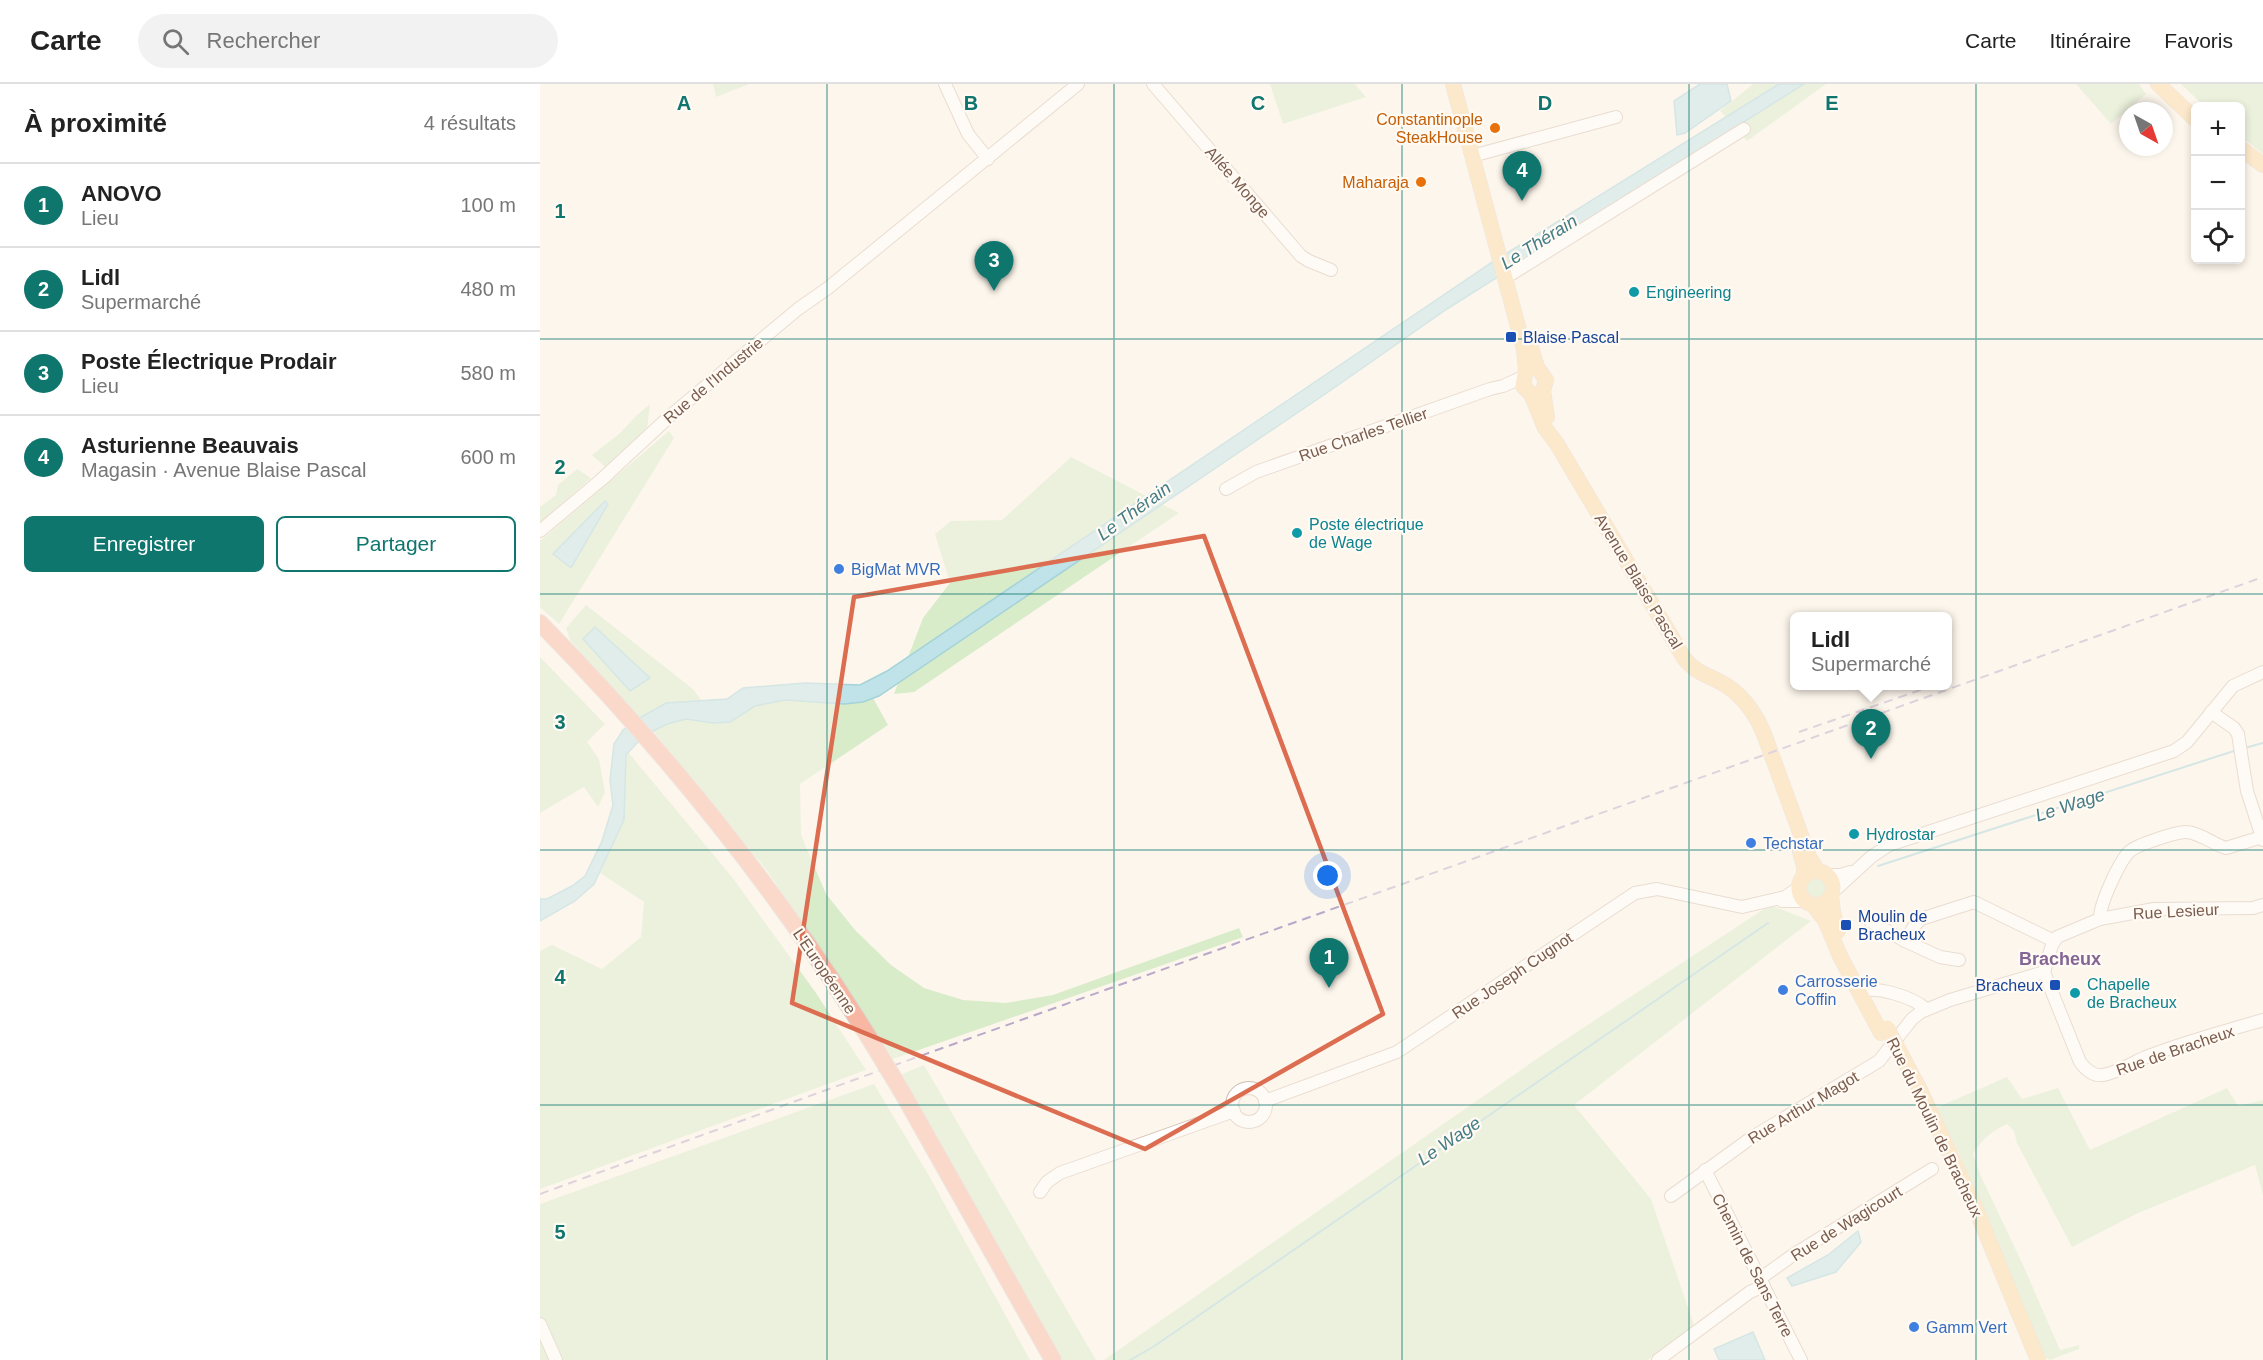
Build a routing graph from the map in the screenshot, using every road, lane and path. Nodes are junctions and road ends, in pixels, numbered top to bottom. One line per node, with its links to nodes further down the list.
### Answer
1 (945, 84): 15 (street)
2 (1065, 84): 15 (street, Rue de l'Industrie)
3 (1078, 84): 15 (street, Rue de l'Industrie)
4 (1153, 84): 19 (street, Allée Monge)
5 (1453, 84): 14 (main road, Avenue Blaise Pascal)
6 (1461, 84): 14 (main road, Avenue Blaise Pascal)
7 (2158, 84): 10 (main road)
8 (2170, 84): 9 (main road)
9 (2191, 104)
10 (2191, 115)
11 (1616, 117): 14 (street)
12 (1744, 129): 20 (street)
13 (2245, 151): 17 (main road)
14 (1476, 155): 20 (main road, Avenue Blaise Pascal)
15 (986, 157): 25 (street, Rue de l'Industrie)
16 (2245, 162): 18 (main road)
17 (2263, 165)
18 (2263, 176)
19 (1331, 270)
20 (1508, 274): 21 (main road, Avenue Blaise Pascal)
21 (1530, 374): 22 (street, Rue Charles Tellier); 23 (main road, Avenue Blaise Pascal); 23 (main road, Avenue Blaise Pascal)
22 (1503, 386): 23 (street); 24 (street, Rue Charles Tellier)
23 (1534, 393): 29 (main road, Avenue Blaise Pascal)
24 (1226, 489)
25 (540, 531)
26 (540, 623): 31 (highway, L'Européenne)
27 (540, 639): 31 (highway, L'Européenne)
28 (2263, 672): 30 (street)
29 (1741, 698): 34 (main road, Avenue Blaise Pascal); 35 (main road)
30 (2211, 712): 32 (street); 33 (street)
31 (618, 713): 48 (highway, L'Européenne)
32 (2262, 839): 38 (street)
33 (1865, 861): 34 (street); 36 (street)
34 (1823, 873): 35 (main road); 36 (main road)
35 (1805, 893): 36 (main road); 44 (main road, Rue du Moulin de Bracheux); 49 (street, Rue Joseph Cugnot)
36 (1832, 894): 44 (main road, Rue du Moulin de Bracheux)
37 (2263, 904): 38 (street, Rue Lesieur)
38 (2100, 919): 41 (street, Rue Lesieur)
39 (1870, 921): 40 (street)
40 (1905, 941): 41 (street); 42 (street)
41 (2054, 941): 43 (street)
42 (1959, 960)
43 (2044, 972): 45 (street, Rue Arthur Magot); 46 (street, Rue de Bracheux)
44 (1863, 991): 45 (street); 47 (main road, Rue du Moulin de Bracheux)
45 (1926, 1009): 52 (street, Rue Arthur Magot)
46 (2263, 1020)
47 (1916, 1090): 62 (main road, Rue du Moulin de Bracheux); 63 (main road, Rue du Moulin de Bracheux)
48 (896, 1092): 58 (highway, L'Européenne); 59 (highway, L'Européenne)
49 (1265, 1101): 50 (street, Rue Joseph Cugnot); 50 (street)
50 (1234, 1112): 53 (street)
51 (1932, 1169): 55 (street, Rue de Wagicourt)
52 (1705, 1170): 54 (street, Rue Arthur Magot); 55 (street, Chemin de Sans Terre)
53 (1040, 1192)
54 (1671, 1196)
55 (1762, 1282): 60 (street, Rue de Wagicourt); 61 (street, Chemin de Sans Terre)
56 (540, 1324): 57 (street)
57 (555, 1360)
58 (1040, 1360)
59 (1053, 1360)
60 (1658, 1360)
61 (1800, 1360)
62 (2030, 1360)
63 (2038, 1360)

